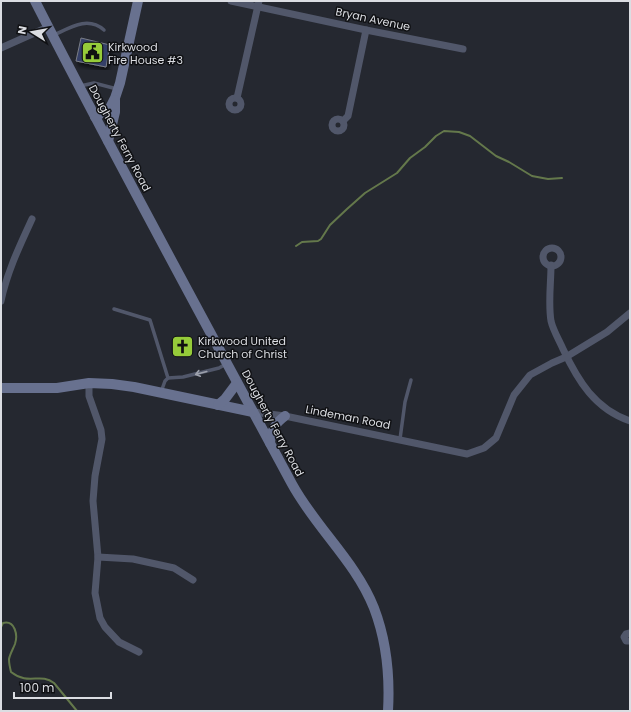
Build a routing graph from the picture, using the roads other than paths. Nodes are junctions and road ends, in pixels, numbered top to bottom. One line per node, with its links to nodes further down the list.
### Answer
1 (35, 1): 7 (main road, Dougherty Ferry Road)
2 (138, 1): 11 (main road)
3 (231, 1): 4 (street, Bryan Avenue)
4 (258, 4): 6 (street, Bryan Avenue); 12 (street)
5 (104, 30): 7 (lane)
6 (366, 30): 9 (street, Bryan Avenue); 14 (street)
7 (50, 31): 8 (street); 10 (main road, Dougherty Ferry Road)
8 (1, 48)
9 (463, 49)
10 (79, 87): 11 (lane); 13 (main road, Dougherty Ferry Road)
11 (117, 93): 13 (main road); 15 (main road)
12 (237, 98)
13 (95, 117): 15 (main road, Dougherty Ferry Road)
14 (343, 121)
15 (108, 141): 22 (main road, Dougherty Ferry Road)
16 (32, 219): 18 (street)
17 (551, 265): 21 (street)
18 (1, 301)
19 (114, 309): 23 (lane)
20 (630, 312): 21 (street, Lindeman Road)
21 (566, 357): 32 (street); 33 (street, Lindeman Road)
22 (227, 363): 23 (lane, one-way to 23); 26 (main road, Dougherty Ferry Road)
23 (168, 378): 28 (lane)
24 (411, 380): 33 (lane)
25 (89, 383): 27 (main road, Lindeman Road); 28 (main road, Lindeman Road); 35 (street)
26 (237, 383): 29 (main road); 30 (main road, Dougherty Ferry Road)
27 (1, 388)
28 (160, 393): 29 (main road, Lindeman Road)
29 (218, 405): 30 (main road, Lindeman Road)
30 (253, 412): 31 (street, Lindeman Road); 34 (main road, Dougherty Ferry Road)
31 (285, 416): 33 (street, Lindeman Road); 34 (main road)
32 (630, 421)
33 (400, 439)
34 (270, 443): 40 (main road, Dougherty Ferry Road)
35 (98, 556): 36 (street); 39 (street)
36 (193, 580)
37 (630, 633): 38 (street)
38 (630, 641)
39 (139, 652)
40 (388, 711)

